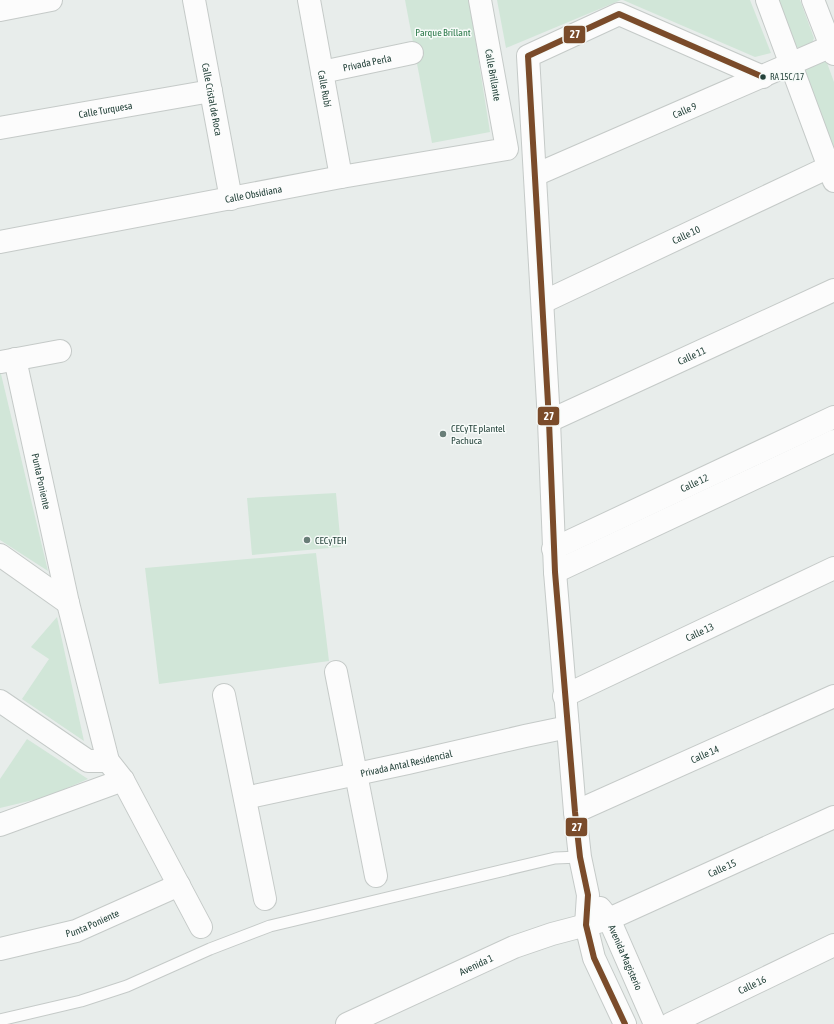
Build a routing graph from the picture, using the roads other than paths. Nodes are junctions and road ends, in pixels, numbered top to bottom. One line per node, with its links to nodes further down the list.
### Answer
1 (51, 0): 7 (street)
2 (194, 0): 13 (street, Calle Cristal de Roca)
3 (310, 0): 11 (street, Calle Rubí)
4 (480, 0): 15 (street, Calle Brillante)
5 (767, 0): 10 (street)
6 (813, 0): 8 (street)
7 (0, 10)
8 (833, 49): 10 (street, Calle 9)
9 (412, 53): 11 (street, Privada Perla)
10 (791, 64): 12 (street, Calle 9); 16 (street)
11 (322, 72): 18 (street, Calle Rubí)
12 (763, 77): 17 (street, Calle 9); 17 (street, Avenida Magisterio)
13 (211, 91): 14 (street, Calle Turquesa); 19 (street, Calle Cristal de Roca)
14 (0, 128)
15 (507, 149): 18 (street, Calle Obsidiana)
16 (831, 174): 22 (street, Calle 10)
17 (535, 175): 22 (street, Avenida Magisterio)
18 (341, 177): 19 (street, Calle Obsidiana)
19 (231, 199): 20 (street, Calle Obsidiana)
20 (0, 242)
21 (834, 290): 26 (street, Calle 11)
22 (543, 302): 26 (street, Avenida Magisterio)
23 (60, 351): 24 (street, Punta Poniente)
24 (7, 361): 32 (street, Punta Poniente)
25 (834, 417): 28 (street, Calle 12)
26 (549, 421): 28 (street, Avenida Magisterio)
27 (834, 441): 31 (street)
28 (554, 549): 31 (street, Avenida Magisterio)
29 (0, 556): 32 (street)
30 (834, 568): 35 (street, Calle 13)
31 (555, 572): 35 (street, Avenida Magisterio)
32 (68, 602): 39 (street, Punta Poniente)
33 (336, 672): 40 (street)
34 (224, 695): 42 (street)
35 (564, 696): 38 (street, Avenida Magisterio)
36 (834, 696): 43 (street, Calle 14)
37 (0, 701): 39 (street)
38 (568, 727): 40 (street, Privada Antal Residencial); 43 (street, Avenida Magisterio)
39 (108, 761): 41 (street, Punta Poniente)
40 (356, 775): 42 (street, Privada Antal Residencial); 47 (street)
41 (123, 780): 45 (street); 48 (street, Punta Poniente)
42 (244, 798): 50 (street)
43 (576, 812): 46 (street, Avenida Magisterio)
44 (834, 817): 51 (street, Calle 15)
45 (0, 825)
46 (580, 857): 49 (street, Avenida Magisterio); 56 (lane)
47 (376, 876)
48 (179, 885): 53 (street, Punta Poniente); 55 (street, Punta Poniente)
49 (588, 895): 51 (street, Avenida Magisterio); 52 (street, Avenida Magisterio)
50 (264, 899)
51 (609, 919): 52 (street, Avenida 1); 59 (street, Avenida Magisterio)
52 (586, 925): 57 (street, Avenida 1); 58 (street, Avenida Magisterio)
53 (201, 927)
54 (834, 946): 60 (street, Calle 16)
55 (0, 949)
56 (0, 1020)
57 (347, 1024)
58 (625, 1024)
59 (655, 1024)
60 (670, 1024)

